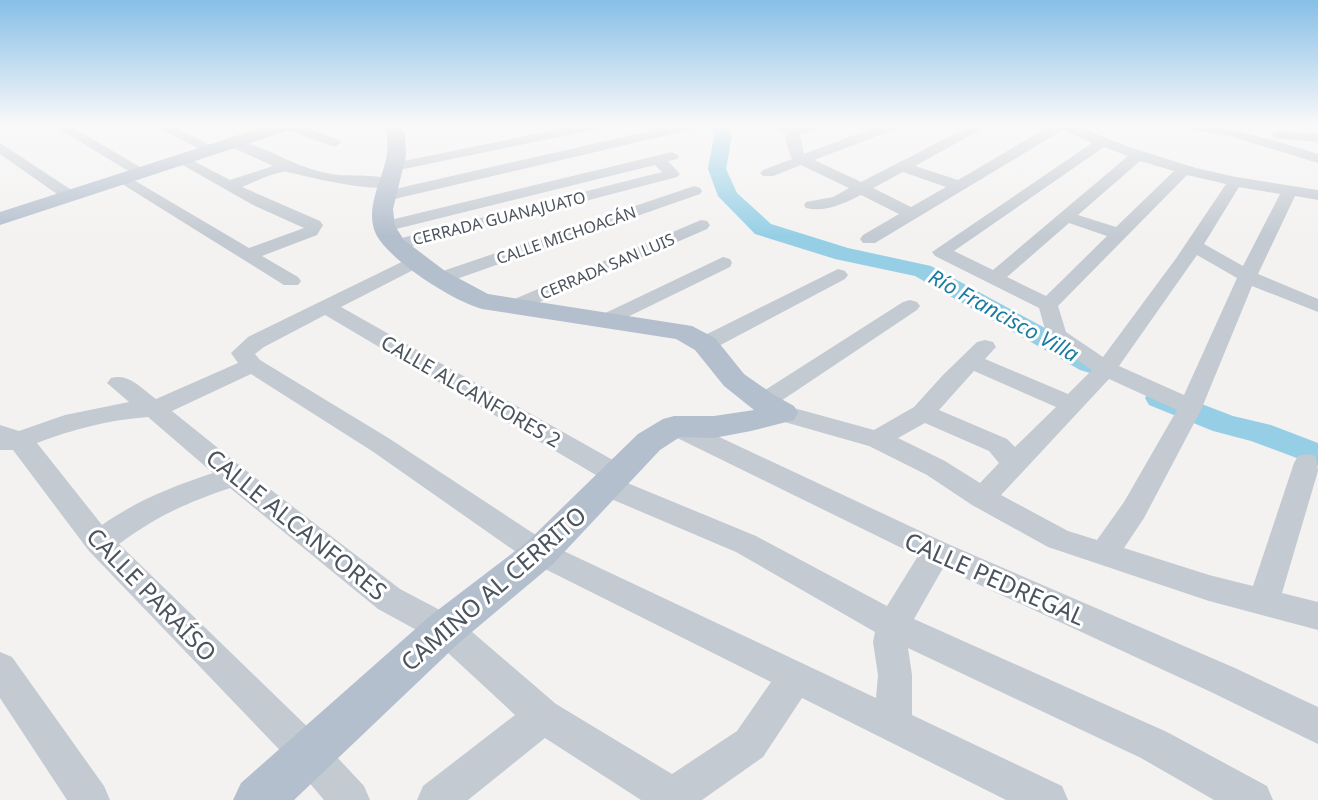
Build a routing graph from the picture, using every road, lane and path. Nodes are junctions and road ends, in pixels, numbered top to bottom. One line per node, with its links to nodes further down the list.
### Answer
1 (20, 161): 36 (street)
2 (122, 161): 23 (street)
3 (177, 161): 23 (main road)
4 (184, 161): 30 (street)
5 (275, 161): 19 (street)
6 (394, 161): 26 (main road)
7 (447, 161): 26 (street)
8 (519, 161): 26 (street)
9 (595, 161): 24 (street)
10 (648, 161): 24 (street, CERRADA GUANAJUATO)
11 (667, 161): 29 (street, CERRADA GUANAJUATO)
12 (793, 161): 22 (street)
13 (805, 161): 32 (street)
14 (913, 161): 20 (street)
15 (1001, 161): 31 (street)
16 (1131, 161): 27 (street)
17 (1159, 161): 21 (street)
18 (1074, 162): 27 (street); 53 (street)
19 (286, 166): 26 (street); 30 (street)
20 (902, 167): 31 (street); 32 (street)
21 (1185, 169): 28 (street); 43 (street)
22 (768, 172)
23 (142, 173): 25 (main road)
24 (601, 173): 33 (street); 44 (street)
25 (122, 179): 36 (main road); 47 (street)
26 (390, 182): 44 (main road)
27 (1107, 182): 40 (street)
28 (1235, 182): 34 (street); 46 (street)
29 (630, 184): 33 (street, CERRADA GUANAJUATO); 38 (street, CALLE MICHOACÁN)
30 (232, 185): 47 (street)
31 (960, 186): 39 (street)
32 (860, 189): 37 (street); 39 (street)
33 (607, 190): 38 (street); 44 (street, CERRADA GUANAJUATO)
34 (1290, 190): 35 (street); 51 (street)
35 (1318, 195)
36 (70, 196): 41 (main road)
37 (812, 204)
38 (637, 210): 52 (street, CALLE MICHOACÁN)
39 (912, 213): 45 (street)
40 (1066, 216): 43 (street); 53 (street)
41 (0, 219)
42 (701, 225): 58 (street, CERRADA SAN LUIS)
43 (1119, 234): 55 (street)
44 (390, 236): 48 (main road)
45 (868, 239)
46 (1193, 245): 51 (street); 63 (street)
47 (250, 254): 54 (street)
48 (416, 261): 52 (main road); 59 (street)
49 (723, 263): 60 (street)
50 (838, 275): 61 (street)
51 (1248, 277): 57 (street); 67 (street)
52 (438, 279): 58 (main road)
53 (994, 279): 55 (street)
54 (291, 280)
55 (1048, 305): 63 (street)
56 (910, 306): 66 (street)
57 (1318, 306)
58 (512, 307): 60 (main road)
59 (326, 308): 62 (street); 76 (street, CALLE ALCANFORES 2)
60 (604, 321): 61 (main road)
61 (705, 344): 66 (main road)
62 (247, 359): 68 (street); 80 (street)
63 (1106, 369): 65 (street); 67 (street)
64 (119, 383): 68 (street, CALLE ALCANFORES)
65 (1073, 405): 69 (street); 74 (street)
66 (773, 407): 70 (main road); 72 (street)
67 (1190, 407): 81 (street)
68 (155, 410): 71 (street); 75 (street, CALLE ALCANFORES)
69 (923, 413): 72 (street); 74 (street)
70 (674, 426): 76 (main road, CAMINO AL CERRITO); 79 (street, CALLE PEDREGAL)
71 (7, 439): 78 (street, CALLE PARAÍSO)
72 (877, 439): 77 (street)
73 (1307, 463): 82 (street)
74 (1015, 464): 77 (street)
75 (234, 476): 78 (street); 85 (street, CALLE ALCANFORES)
76 (612, 480): 80 (main road, CAMINO AL CERRITO); 84 (street, CALLE ALCANFORES 2)
77 (982, 498): 81 (street)
78 (99, 543): 91 (street, CALLE PARAÍSO)
79 (937, 552): 84 (street); 90 (street, CALLE PEDREGAL)
80 (540, 553): 85 (main road, CAMINO AL CERRITO); 87 (street)
81 (1104, 555): 82 (street)
82 (1263, 603): 83 (street)
83 (1318, 616)
84 (893, 625): 89 (street); 98 (street, CALLE ALCANFORES 2)
85 (445, 629): 88 (street, CALLE ALCANFORES); 91 (main road, CAMINO AL CERRITO)
86 (0, 668): 93 (street)
87 (796, 676): 89 (street); 92 (street)
88 (543, 716): 92 (street, CALLE ALCANFORES); 96 (street)
89 (893, 725): 97 (street)
90 (1318, 726)
91 (308, 753): 94 (main road, CAMINO AL CERRITO); 95 (street, CALLE PARAÍSO)
92 (675, 799)
93 (90, 800)
94 (258, 800)
95 (350, 800)
96 (437, 800)
97 (1048, 800)
98 (1253, 800)

